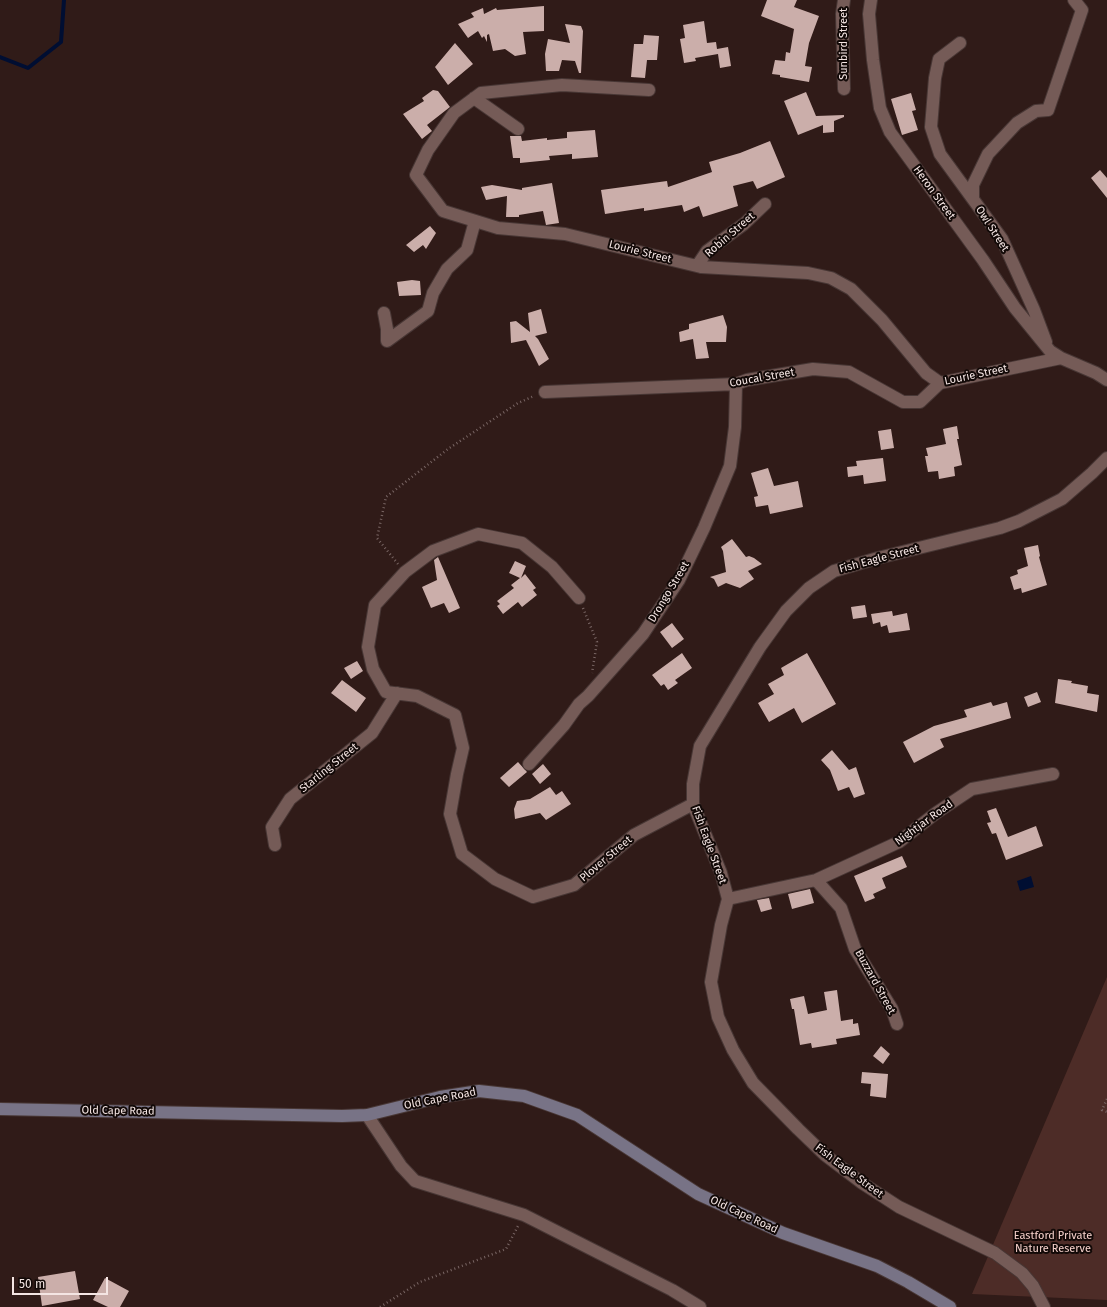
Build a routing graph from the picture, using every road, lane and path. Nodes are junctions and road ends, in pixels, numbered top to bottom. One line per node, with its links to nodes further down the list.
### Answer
1 (844, 0): 5 (street, Sunbird Street)
2 (871, 0): 14 (street, Heron Street)
3 (1074, 0): 9 (street, Owl Street)
4 (960, 43): 9 (street)
5 (844, 89)
6 (649, 90): 7 (street, Lourie Street)
7 (474, 98): 8 (street); 11 (street, Lourie Street)
8 (518, 129)
9 (973, 199): 14 (street, Owl Street)
10 (764, 204): 12 (street, Robin Street)
11 (475, 221): 12 (street, Lourie Street); 13 (street)
12 (701, 268): 17 (street, Lourie Street)
13 (384, 313)
14 (1050, 351): 15 (street, Heron Street)
15 (1061, 358): 16 (street); 17 (street, Lourie Street)
16 (1107, 380)
17 (940, 383): 18 (street, Coucal Street)
18 (736, 384): 19 (street, Coucal Street); 24 (street, Drongo Street)
19 (545, 392): 21 (path)
20 (1107, 458): 27 (street, Fish Eagle Street)
21 (405, 572): 22 (street, Plover Street); 23 (street, Plover Street)
22 (579, 598): 24 (path)
23 (397, 693): 27 (street, Plover Street); 28 (street, Starling Street)
24 (588, 696): 25 (street, Drongo Street)
25 (528, 764)
26 (1052, 774): 29 (street, Nightjar Road)
27 (693, 804): 30 (street, Fish Eagle Street)
28 (275, 845)
29 (816, 880): 30 (street, Nightjar Road); 31 (street, Buzzard Street)
30 (728, 899): 40 (street, Fish Eagle Street)
31 (897, 1024)
32 (1107, 1099): 34 (path)
33 (0, 1109): 35 (street, Old Cape Road)
34 (1107, 1112)
35 (367, 1115): 36 (street); 39 (street, Old Cape Road)
36 (524, 1215): 37 (path); 38 (street)
37 (380, 1307)
38 (700, 1307)
39 (950, 1307)
40 (1044, 1307)

